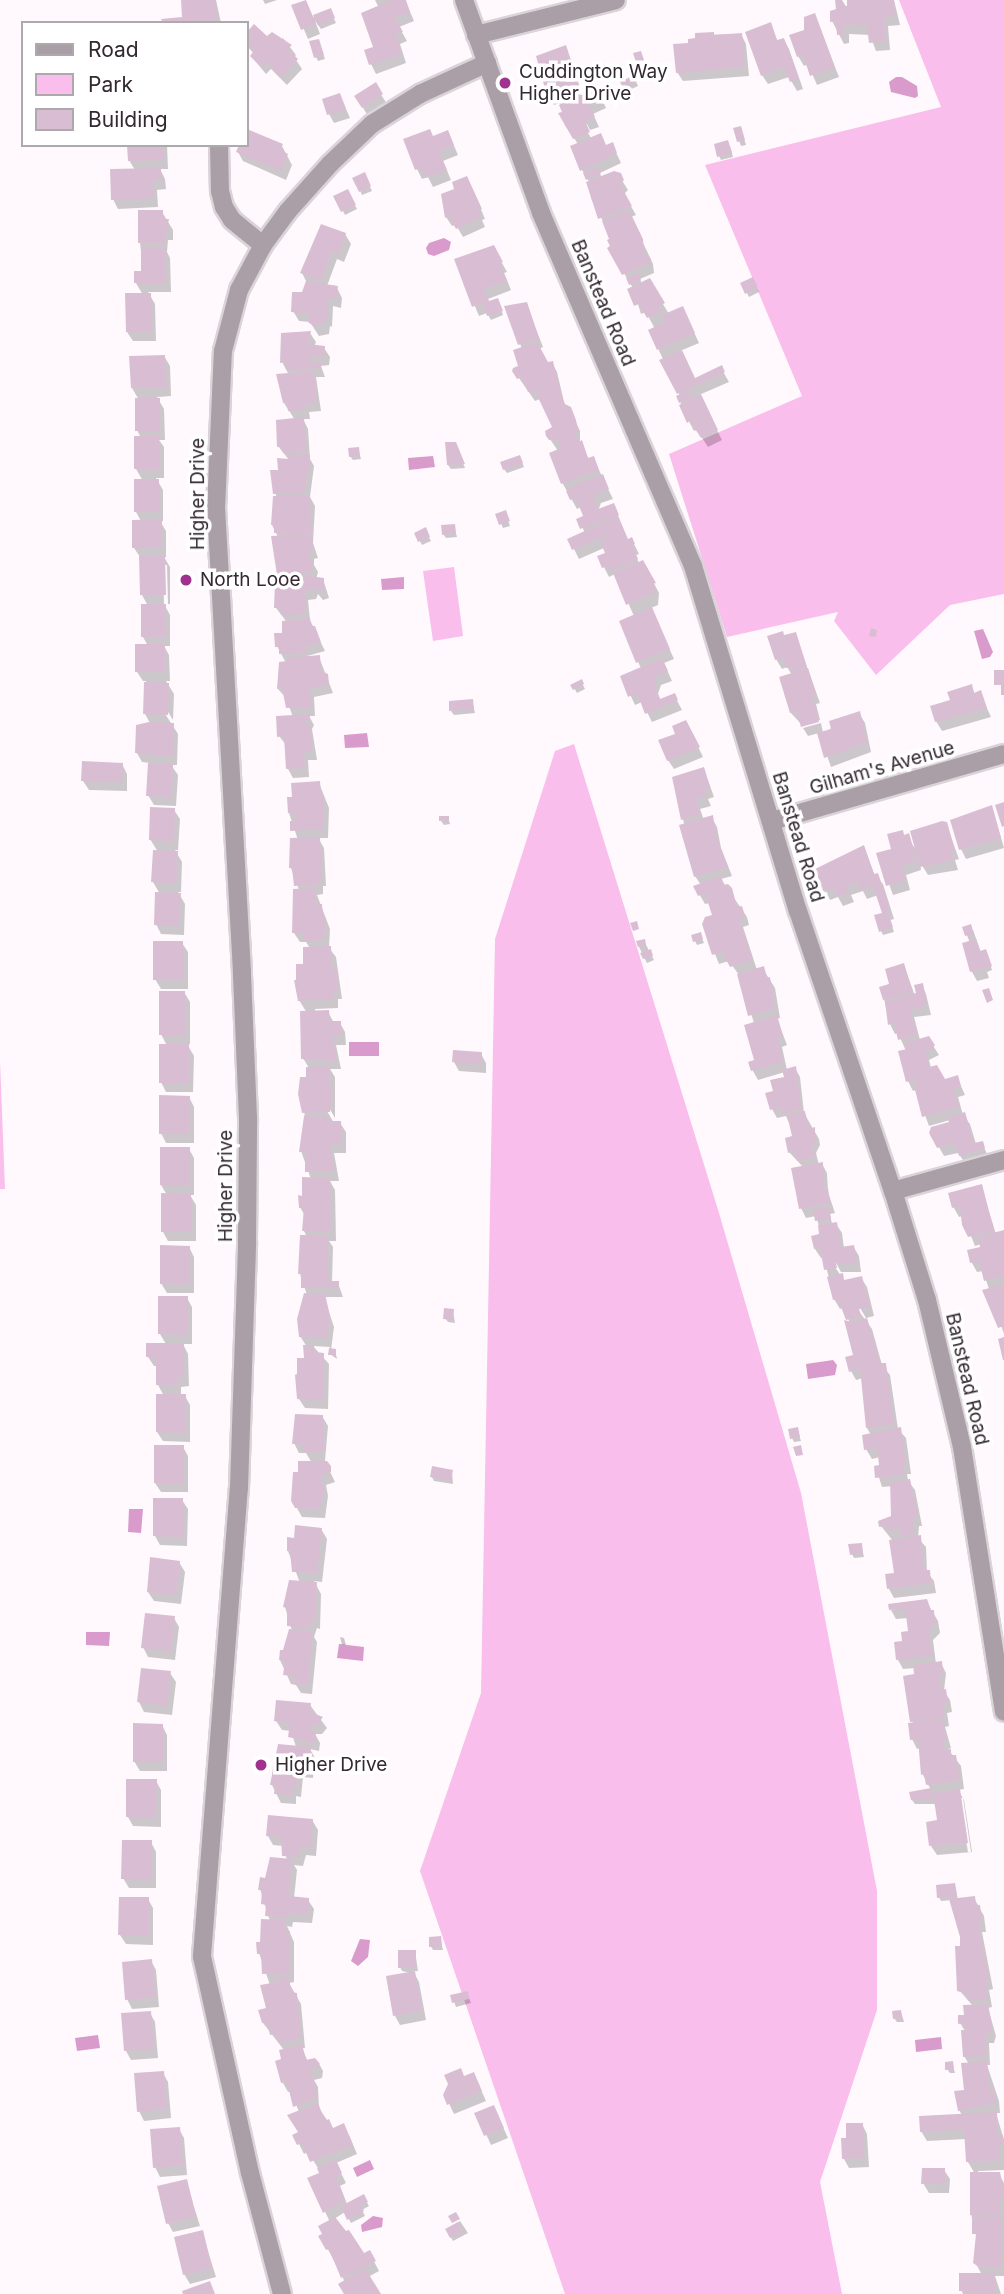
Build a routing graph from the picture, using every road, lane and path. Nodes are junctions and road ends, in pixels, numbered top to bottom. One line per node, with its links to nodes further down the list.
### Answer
1 (464, 0): 3 (street, Banstead Road)
2 (616, 0): 3 (street)
3 (476, 35): 4 (street, Banstead Road)
4 (487, 63): 6 (street, Higher Drive); 8 (street, Banstead Road)
5 (219, 147): 6 (street)
6 (263, 245): 14 (street, Higher Drive)
7 (1004, 754): 8 (street, Gilham's Avenue)
8 (772, 821): 10 (street, Banstead Road)
9 (1004, 1160): 10 (street)
10 (893, 1191): 12 (street, Banstead Road)
11 (1004, 1581): 12 (street)
12 (985, 1584): 13 (street, Banstead Road)
13 (1004, 1712)
14 (282, 2294)

